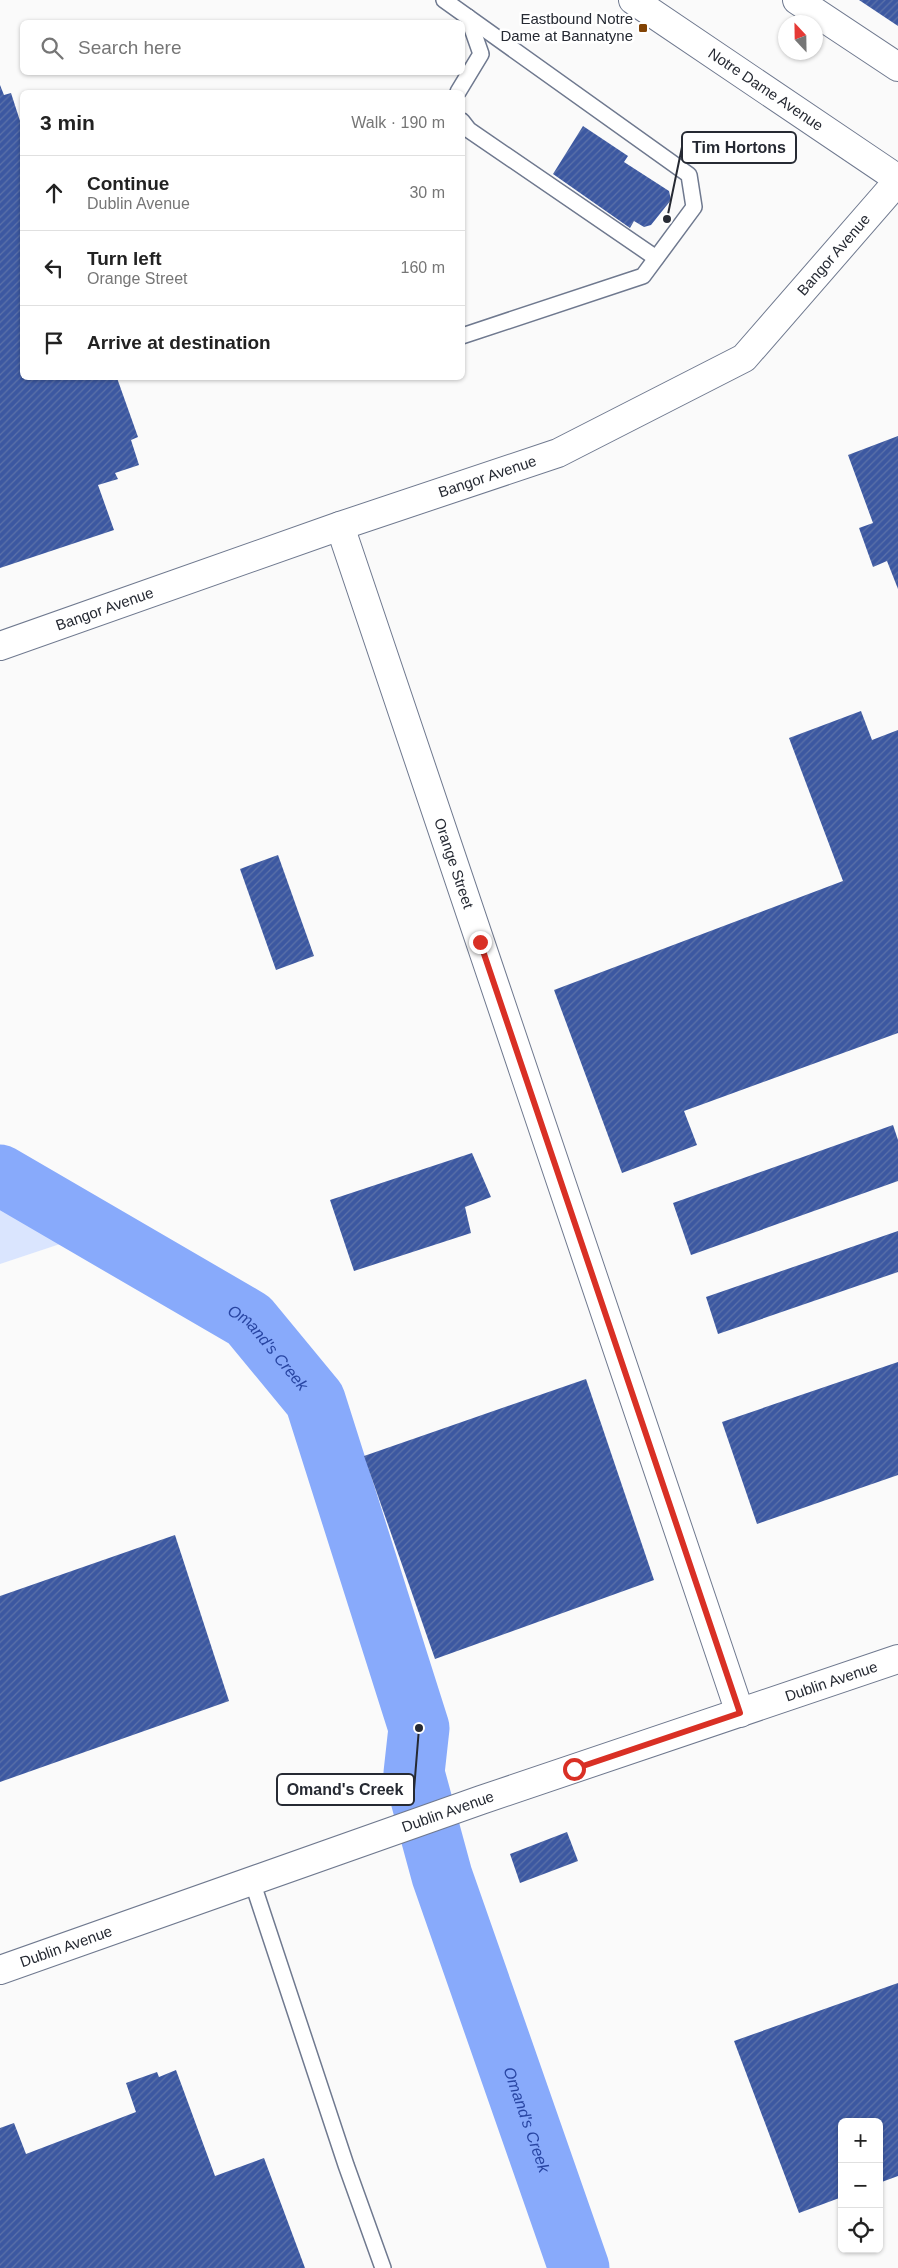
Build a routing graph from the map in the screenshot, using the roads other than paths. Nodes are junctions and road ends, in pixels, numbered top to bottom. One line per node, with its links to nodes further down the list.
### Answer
1 (444, 0): 4 (lane)
2 (633, 0): 8 (street, Notre Dame Avenue)
3 (797, 0): 5 (street)
4 (468, 17): 6 (lane); 9 (lane)
5 (898, 67)
6 (459, 90)
7 (465, 125): 9 (lane)
8 (898, 180): 11 (street, Bangor Avenue)
9 (656, 258): 10 (lane)
10 (465, 335)
11 (340, 526): 12 (street, Bangor Avenue); 14 (street, Orange Street)
12 (0, 646)
13 (898, 1659): 14 (street, Dublin Avenue)
14 (740, 1713): 15 (street, Dublin Avenue)
15 (252, 1881): 16 (street, Dublin Avenue); 17 (lane)
16 (0, 1970)
17 (384, 2268)

